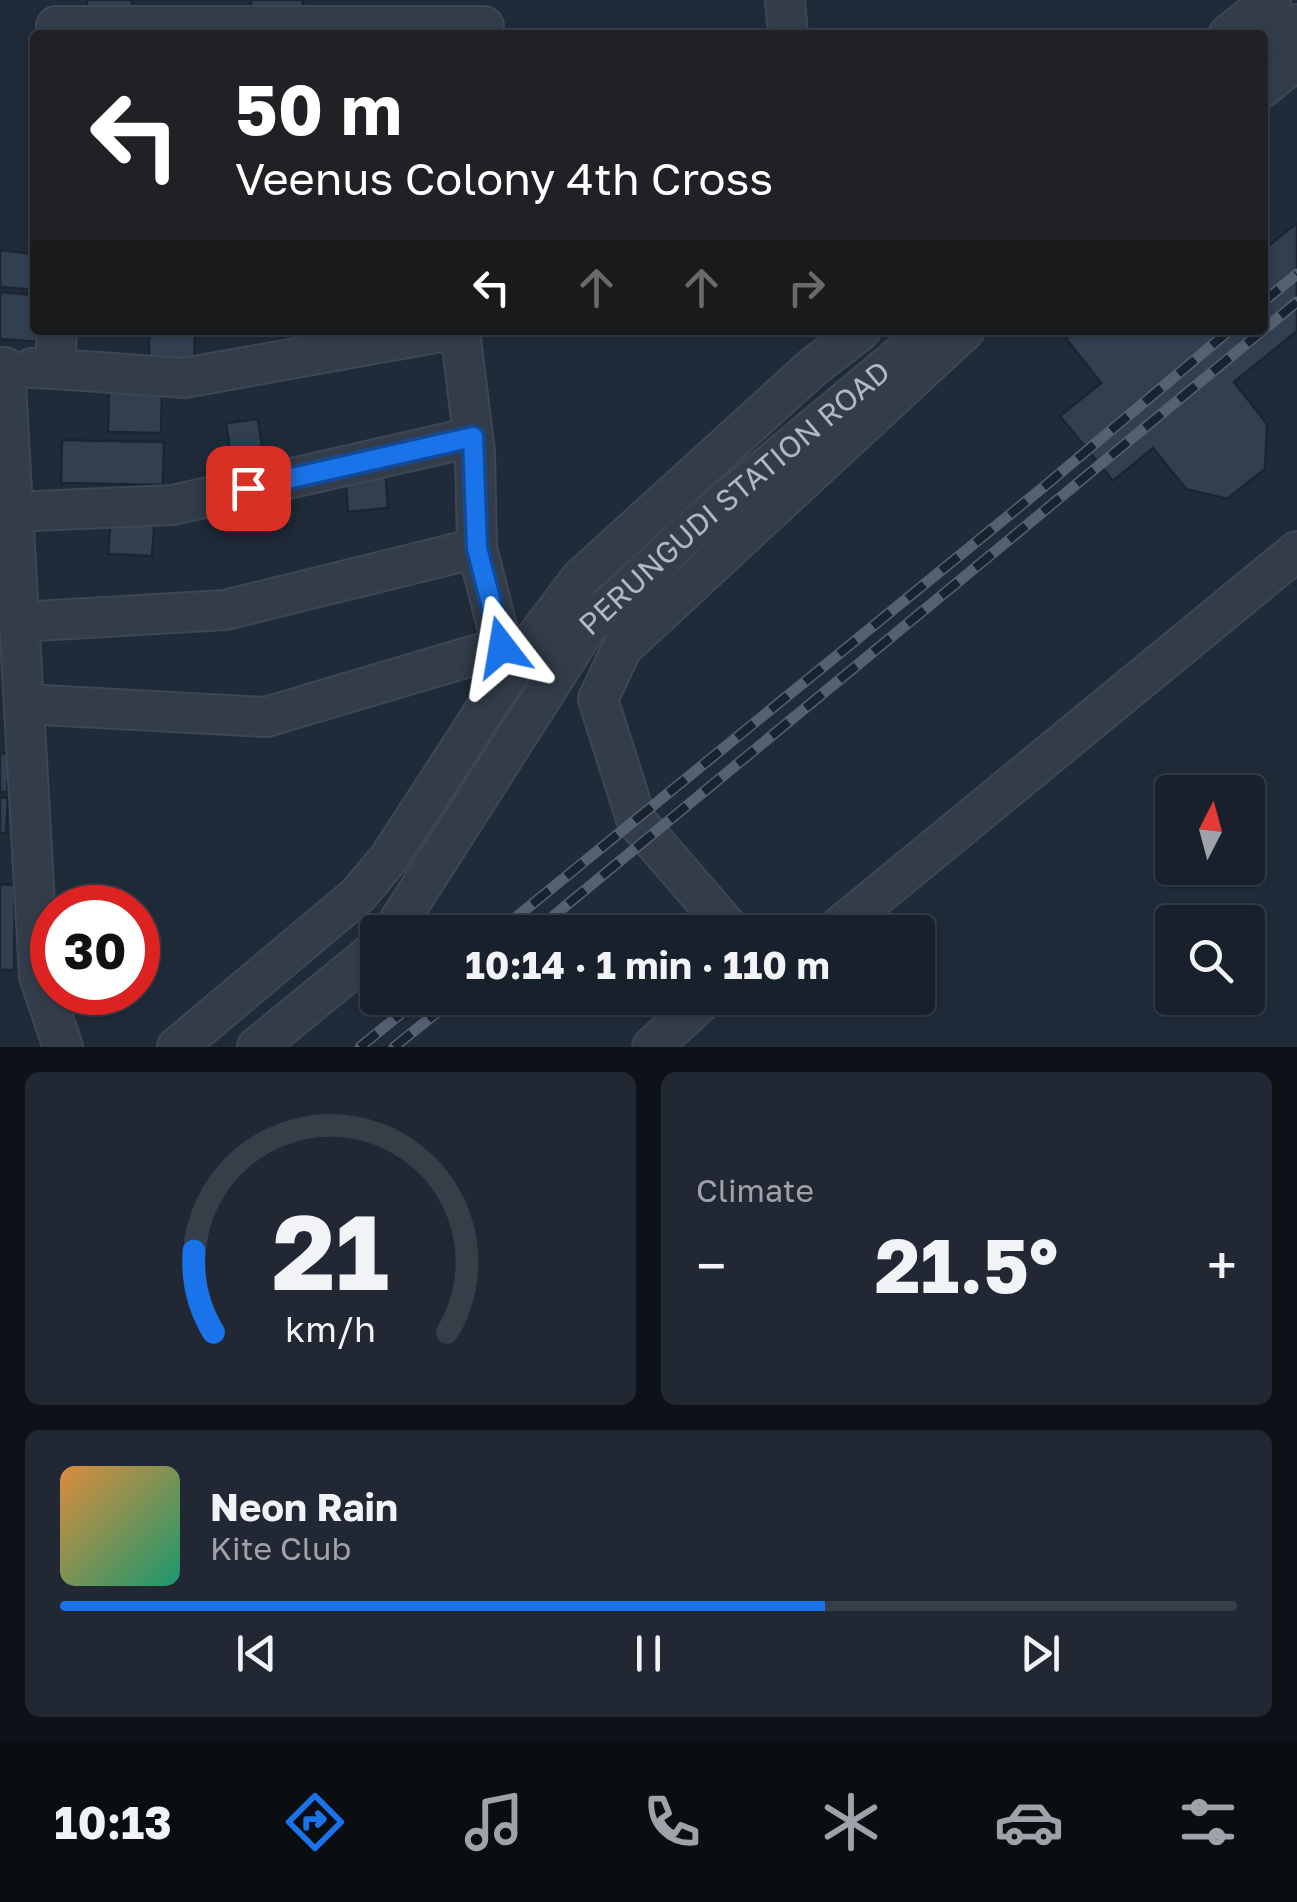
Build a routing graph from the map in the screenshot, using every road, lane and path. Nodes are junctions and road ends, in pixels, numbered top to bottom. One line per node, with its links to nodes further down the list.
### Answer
1 (784, 0): 6 (street)
2 (311, 13): 3 (street); 5 (street)
3 (56, 20)
4 (1273, 26): 7 (street)
5 (484, 30)
6 (787, 30)
7 (1268, 54)
8 (56, 335): 17 (street)
9 (424, 335): 17 (street)
10 (461, 335): 18 (street)
11 (811, 335): 16 (street)
12 (855, 335): 16 (street, PERUNGUDI STATION ROAD)
13 (925, 335): 23 (street, PERUNGUDI STATION ROAD)
14 (960, 335): 24 (street)
15 (3, 367): 17 (street); 19 (street)
16 (813, 368): 25 (street, PERUNGUDI STATION ROAD)
17 (55, 369)
18 (473, 437): 19 (street); 20 (street)
19 (12, 512): 22 (street)
20 (477, 548): 22 (street); 25 (street)
21 (1297, 551): 30 (street)
22 (20, 622): 27 (street)
23 (586, 628): 24 (street); 26 (street, PERUNGUDI STATION ROAD)
24 (622, 648): 29 (street)
25 (506, 660): 26 (street); 27 (street); 34 (street, PERUNGUDI STATION ROAD)
26 (543, 698): 28 (street, PERUNGUDI STATION ROAD)
27 (24, 704): 33 (street)
28 (403, 915)
29 (716, 915)
30 (854, 915)
31 (360, 963): 35 (street)
32 (687, 1015): 36 (street)
33 (63, 1047)
34 (176, 1047)
35 (258, 1047)
36 (652, 1047)

